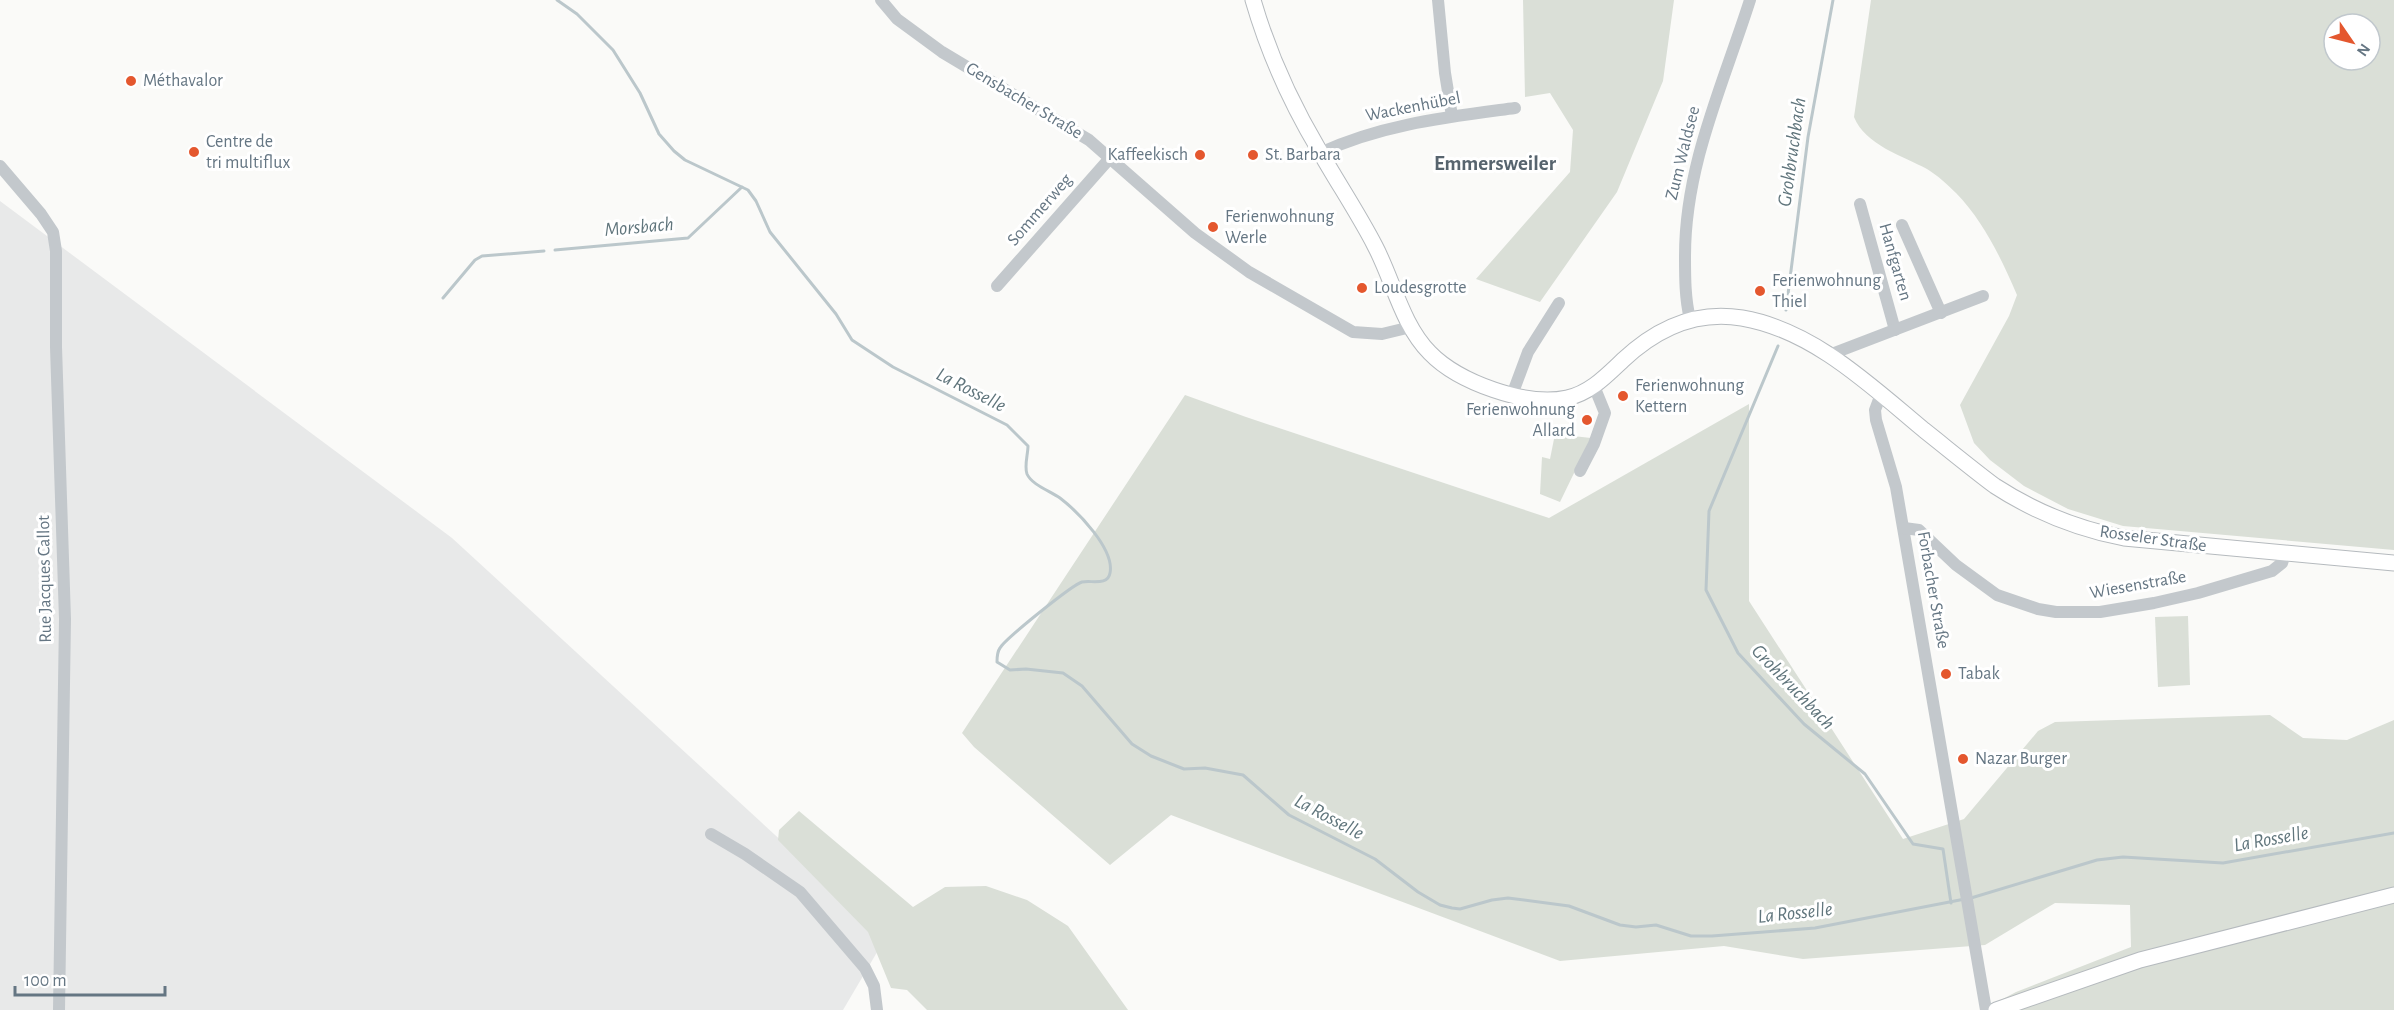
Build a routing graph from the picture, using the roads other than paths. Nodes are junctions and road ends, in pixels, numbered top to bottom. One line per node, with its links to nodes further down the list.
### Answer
1 (881, 0): 8 (street, Gensbacher Straße)
2 (1253, 0): 7 (main road)
3 (1438, 0): 6 (street)
4 (1750, 0): 16 (street, Zum Waldsee)
5 (1515, 108): 6 (street, Wackenhübel)
6 (1452, 116): 7 (street, Wackenhübel)
7 (1320, 153): 17 (main road)
8 (1110, 158): 12 (street, Sommerweg); 17 (street, Gensbacher Straße)
9 (0, 166): 29 (street, Rue Jacques Callot)
10 (1860, 204): 18 (street, Hanfgarten)
11 (1902, 225): 15 (street, Hanfgarten)
12 (997, 286)
13 (1983, 296): 15 (street, Hanfgarten)
14 (1559, 303): 21 (street)
15 (1941, 312): 18 (street, Hanfgarten)
16 (1690, 319): 19 (main road); 20 (main road)
17 (1411, 327): 21 (main road)
18 (1895, 330): 19 (street, Hanfgarten)
19 (1829, 355): 22 (main road)
20 (1594, 386): 21 (main road); 23 (street)
21 (1512, 394)
22 (1881, 394): 24 (street, Forbacher Straße); 25 (main road, Rosseler Straße)
23 (1580, 471)
24 (1904, 528): 25 (street, Wiesenstraße); 31 (street, Forbacher Straße)
25 (2285, 554): 26 (main road, Rosseler Straße)
26 (2394, 563)
27 (711, 834): 30 (street)
28 (2394, 895): 32 (main road)
29 (59, 1010)
30 (878, 1010)
31 (1986, 1010)
32 (1996, 1010)

